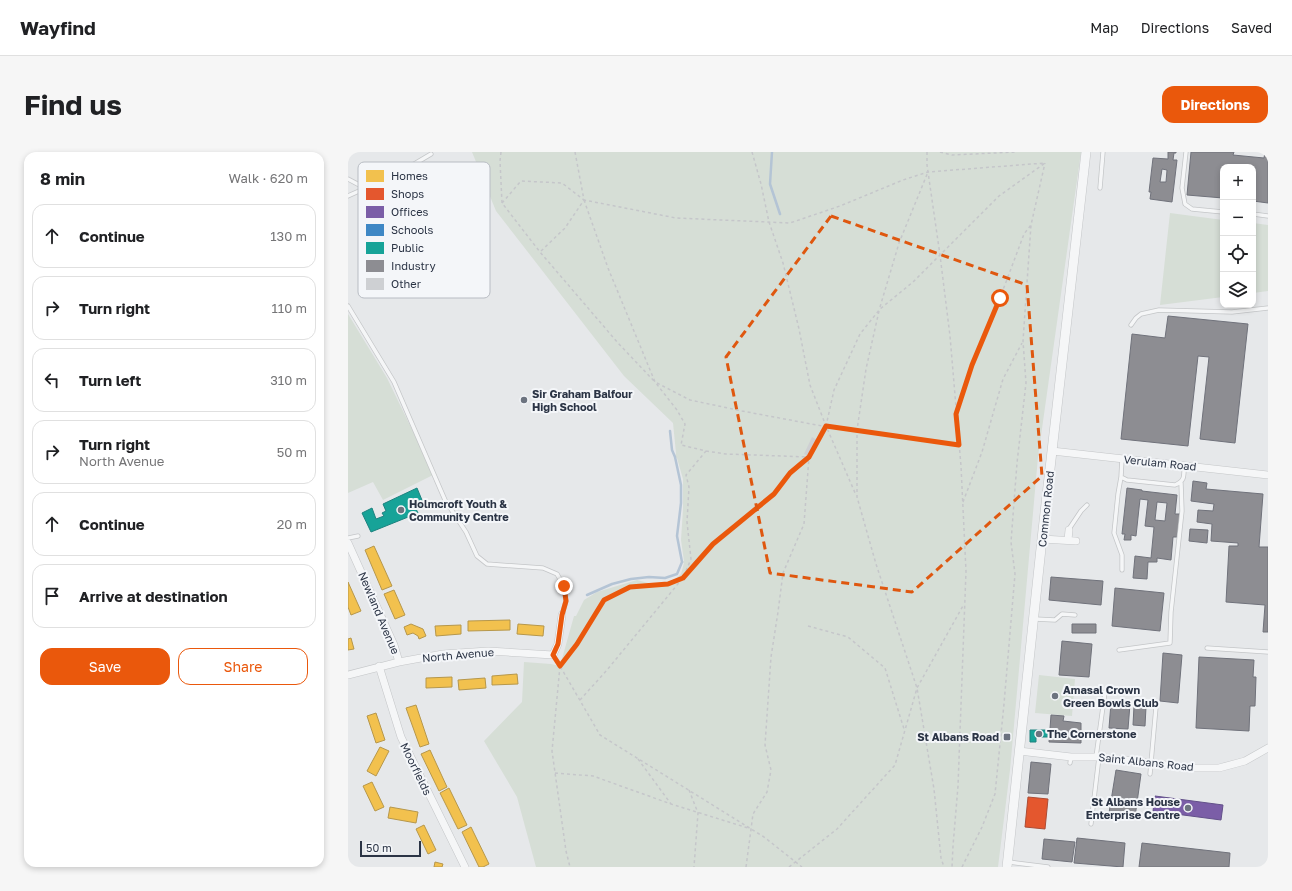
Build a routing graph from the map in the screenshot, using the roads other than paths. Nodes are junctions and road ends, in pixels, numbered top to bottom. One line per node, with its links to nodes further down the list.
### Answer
1 (1086, 152): 17 (street, Common Road)
2 (1103, 152): 8 (lane)
3 (1186, 152): 11 (lane)
4 (431, 154): 5 (lane)
5 (418, 162)
6 (348, 179): 7 (lane)
7 (358, 184)
8 (1100, 188)
9 (358, 191): 10 (lane)
10 (348, 196)
11 (1220, 212)
12 (1256, 214): 13 (lane)
13 (1268, 216)
14 (348, 306): 32 (lane)
15 (1268, 308): 16 (lane)
16 (1131, 325)
17 (1052, 451): 18 (street, Verulam Road); 27 (street, Common Road)
18 (1122, 459): 19 (street, Verulam Road); 21 (lane)
19 (1184, 466): 20 (street, Verulam Road); 22 (lane)
20 (1268, 475)
21 (1121, 477): 22 (lane); 31 (lane)
22 (1181, 483): 36 (lane)
23 (1087, 505): 24 (lane)
24 (1069, 530): 28 (street)
25 (358, 536): 26 (lane)
26 (348, 538)
27 (1042, 539): 28 (street); 34 (street, Common Road)
28 (1068, 540): 29 (street)
29 (1076, 541)
30 (348, 543): 38 (street, Newland Avenue)
31 (1122, 570)
32 (562, 615): 38 (street, North Avenue)
33 (1075, 615): 34 (lane)
34 (1034, 619): 44 (street, Common Road)
35 (1207, 648): 37 (lane)
36 (1119, 650)
37 (1268, 652)
38 (399, 662): 39 (street, North Avenue)
39 (379, 666): 40 (street, North Avenue); 50 (street, Moorfields)
40 (348, 675)
41 (1105, 692): 45 (lane)
42 (1156, 707): 46 (lane)
43 (1268, 748): 46 (street, Saint Albans Road)
44 (1019, 751): 45 (street, Saint Albans Road); 49 (street, Common Road)
45 (1098, 757): 46 (street, Saint Albans Road); 48 (lane)
46 (1151, 764): 47 (lane)
47 (1150, 774)
48 (1091, 824)
49 (1007, 865): 51 (lane)
50 (464, 867)
51 (1048, 867)

